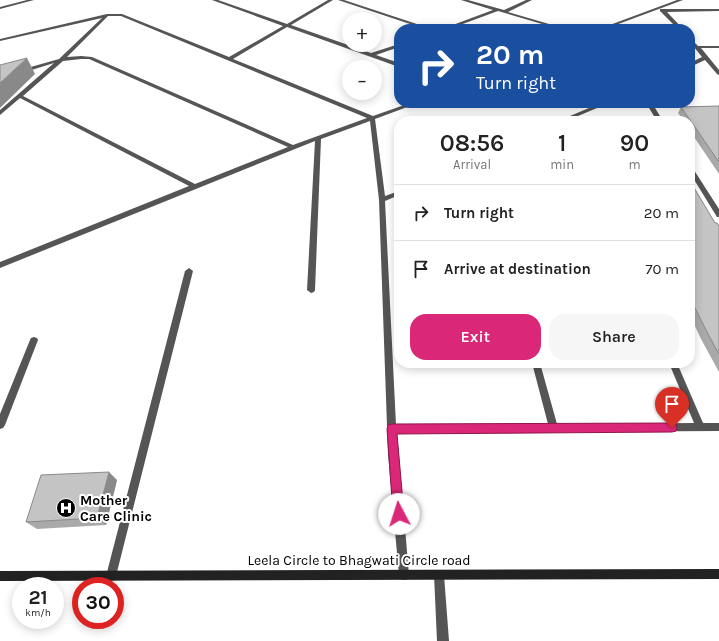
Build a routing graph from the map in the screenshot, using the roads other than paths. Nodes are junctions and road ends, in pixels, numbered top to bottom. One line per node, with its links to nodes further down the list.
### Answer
1 (32, 0): 9 (street)
2 (214, 0): 20 (street)
3 (331, 0): 20 (street)
4 (340, 0): 15 (street)
5 (463, 0): 10 (street)
6 (530, 0): 13 (street)
7 (681, 0): 8 (street)
8 (659, 7): 12 (street); 18 (street)
9 (0, 8)
10 (498, 10): 13 (street); 16 (street)
11 (719, 10): 12 (street)
12 (664, 11): 19 (street)
13 (504, 12): 17 (street)
14 (106, 15): 21 (street); 27 (street); 28 (street)
15 (414, 24)
16 (458, 24)
17 (546, 24)
18 (614, 24)
19 (676, 24)
20 (286, 26): 25 (street); 27 (street)
21 (0, 40)
22 (719, 46): 24 (street)
23 (394, 47): 25 (street)
24 (696, 47): 26 (street)
25 (371, 55): 30 (street)
26 (706, 57): 29 (street); 32 (street)
27 (230, 59): 38 (street)
28 (61, 60): 31 (street); 33 (street); 40 (street)
29 (695, 62)
30 (394, 63)
31 (15, 73)
32 (719, 73)
33 (20, 96): 36 (street); 42 (street)
34 (401, 108): 38 (street)
35 (595, 108): 37 (street)
36 (0, 113)
37 (577, 116)
38 (372, 118): 39 (street); 44 (street)
39 (318, 138): 40 (street); 48 (street)
40 (293, 147): 42 (street)
41 (695, 176): 45 (street)
42 (195, 187): 46 (street)
43 (394, 195): 44 (street)
44 (382, 200): 56 (street)
45 (719, 215)
46 (0, 265)
47 (189, 271): 61 (street)
48 (311, 290)
49 (34, 340): 52 (street)
50 (537, 368): 53 (street)
51 (675, 368): 54 (street)
52 (0, 425)
53 (554, 428): 54 (street); 56 (street)
54 (701, 428): 55 (street)
55 (719, 428)
56 (392, 429): 58 (street)
57 (719, 574): 59 (street, Leela Circle to Bhagwati Circle road)
58 (404, 575): 59 (street, Leela Circle to Bhagwati Circle road); 61 (street, Leela Circle to Bhagwati Circle road)
59 (439, 575): 62 (street)
60 (0, 576): 61 (street, Leela Circle to Bhagwati Circle road)
61 (111, 576)
62 (443, 641)

